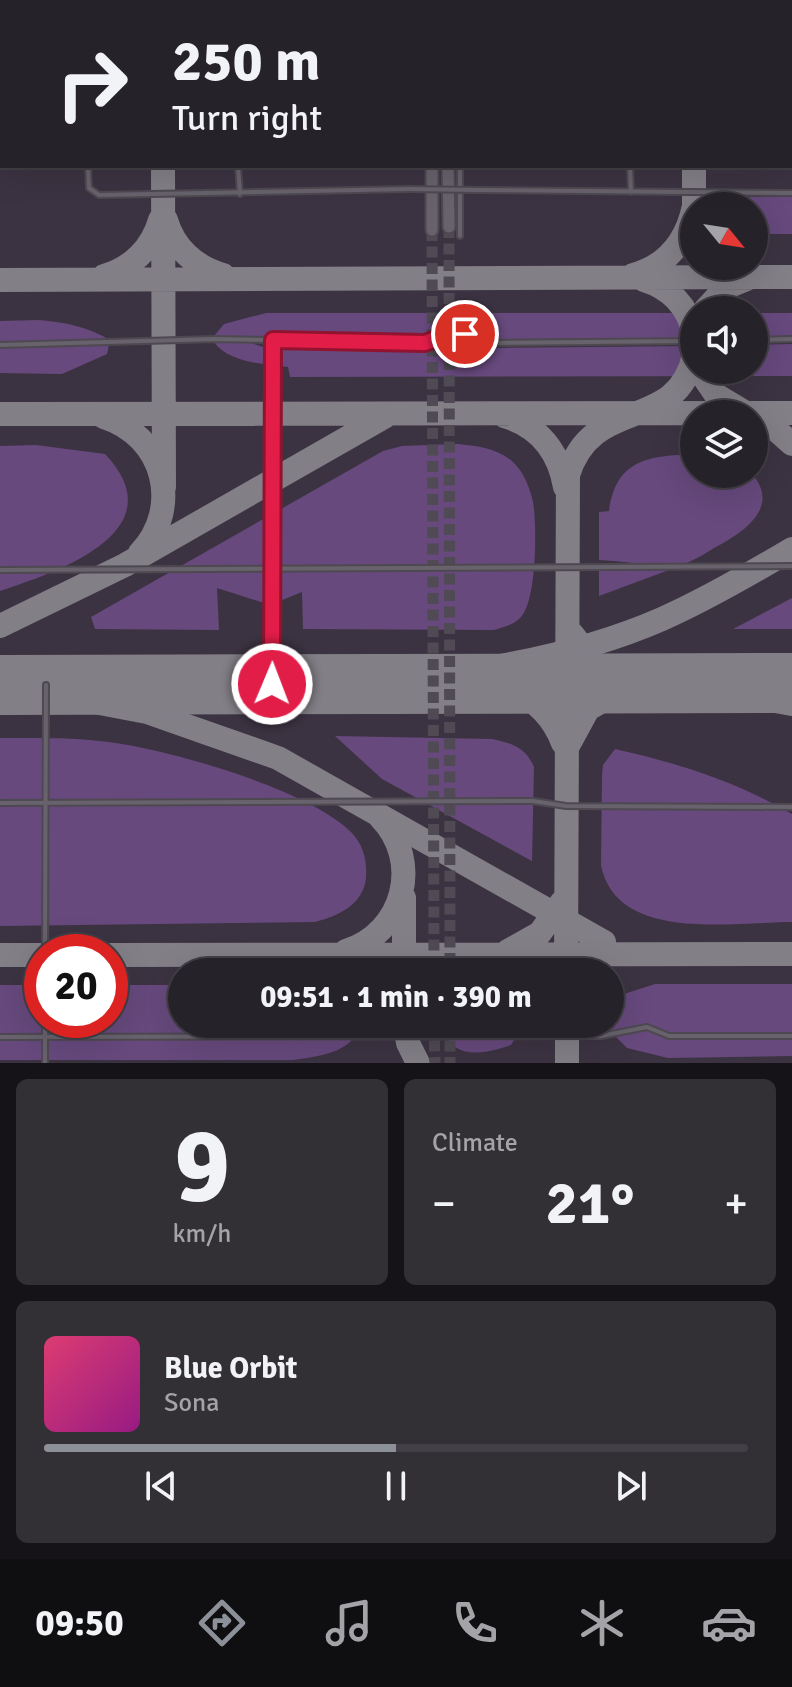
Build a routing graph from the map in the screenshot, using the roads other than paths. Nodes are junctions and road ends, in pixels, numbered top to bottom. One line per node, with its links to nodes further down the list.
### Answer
1 (88, 168): 9 (lane)
2 (238, 168): 9 (lane)
3 (432, 168): 11 (street)
4 (448, 168): 10 (street)
5 (460, 168): 12 (lane)
6 (630, 168): 7 (lane)
7 (631, 192): 8 (lane); 9 (lane, bridge)
8 (792, 193)
9 (240, 194)
10 (449, 227)
11 (432, 230)
12 (460, 236)
13 (792, 339): 15 (lane)
14 (273, 340): 16 (lane); 17 (lane); 19 (lane)
15 (768, 340)
16 (680, 341)
17 (0, 345)
18 (792, 566): 19 (lane)
19 (274, 569): 20 (lane); 21 (lane)
20 (0, 570)
21 (272, 684)
22 (46, 685): 24 (lane)
23 (0, 803): 24 (lane)
24 (46, 803): 25 (lane); 26 (lane)
25 (792, 807)
26 (45, 934)
27 (792, 1036): 30 (lane)
28 (0, 1037): 29 (lane)
29 (24, 1037)
30 (128, 1037)
31 (45, 1038): 32 (lane)
32 (45, 1063)

